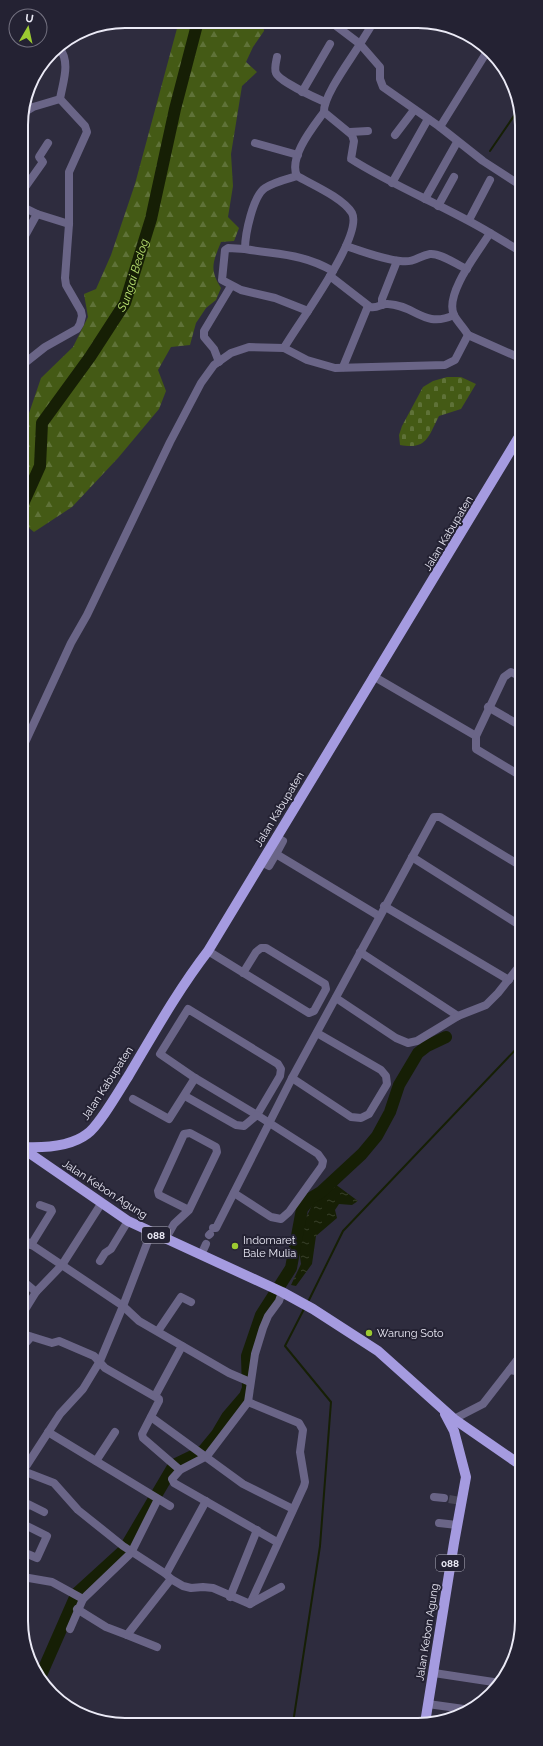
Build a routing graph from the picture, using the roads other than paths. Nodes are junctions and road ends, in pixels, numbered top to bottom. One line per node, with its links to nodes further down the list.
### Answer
1 (340, 28): 4 (street)
2 (370, 28): 4 (street)
3 (330, 44): 8 (street)
4 (360, 44): 10 (street); 12 (street)
5 (62, 51): 9 (street)
6 (485, 56): 15 (street)
7 (277, 57): 8 (street)
8 (302, 92): 10 (street)
9 (60, 99): 11 (street); 34 (street)
10 (325, 102): 13 (street)
11 (30, 109)
12 (414, 110): 14 (street); 18 (street)
13 (324, 112): 17 (street); 22 (street)
14 (428, 120): 15 (street); 27 (street)
15 (440, 127): 26 (street)
16 (368, 131): 17 (street)
17 (350, 132): 27 (street)
18 (395, 134)
19 (48, 142): 28 (street)
20 (255, 143): 22 (street)
21 (456, 144): 29 (street)
22 (298, 155): 23 (street)
23 (297, 176): 37 (street); 38 (street)
24 (454, 177): 30 (street)
25 (490, 180): 33 (street)
26 (515, 182)
27 (392, 183): 29 (street)
28 (28, 184)
29 (425, 199): 30 (street)
30 (438, 206): 33 (street)
31 (28, 210): 32 (street)
32 (37, 214): 34 (street); 35 (street)
33 (469, 220): 36 (street)
34 (69, 224): 51 (street)
35 (28, 230)
36 (490, 233): 39 (street); 41 (street)
37 (346, 246): 40 (street); 42 (street)
38 (244, 248): 42 (street); 43 (street)
39 (515, 248)
40 (397, 261): 41 (street); 44 (street)
41 (467, 269): 47 (street)
42 (331, 274): 45 (street); 46 (street)
43 (231, 286): 46 (street); 52 (street)
44 (382, 305): 45 (street); 47 (street)
45 (368, 306): 53 (street)
46 (308, 311): 49 (street)
47 (454, 315): 48 (street)
48 (468, 335): 50 (street); 53 (street)
49 (284, 348): 52 (street); 53 (street)
50 (515, 356)
51 (28, 361)
52 (219, 362): 59 (street)
53 (343, 367)
54 (515, 443): 56 (main road, Jalan Kabupaten)
55 (515, 674): 57 (street)
56 (373, 676): 60 (street); 62 (main road, Jalan Kabupaten)
57 (488, 707): 58 (street); 60 (street)
58 (515, 723)
59 (28, 736)
60 (476, 736): 61 (street)
61 (515, 772)
62 (276, 837): 63 (street); 65 (main road, Jalan Kabupaten)
63 (276, 854): 65 (street); 68 (street)
64 (412, 857): 66 (street); 67 (street); 69 (street)
65 (261, 862): 70 (main road, Jalan Kabupaten)
66 (515, 862)
67 (384, 906): 68 (street); 74 (street)
68 (379, 916): 71 (street)
69 (515, 922)
70 (208, 951): 73 (street); 84 (main road, Jalan Kabupaten)
71 (360, 952): 75 (street); 76 (street)
72 (515, 972): 74 (street)
73 (243, 973): 73 (street)
74 (509, 980): 76 (street)
75 (336, 998): 76 (street); 77 (street)
76 (458, 1016)
77 (317, 1033): 79 (street); 79 (street)
78 (195, 1078): 80 (street); 82 (street); 82 (street)
79 (292, 1078): 83 (street)
80 (184, 1096): 81 (street); 82 (street)
81 (133, 1099)
82 (257, 1115): 83 (street)
83 (269, 1124): 86 (street); 86 (street)
84 (28, 1147)
85 (28, 1151): 87 (main road, Jalan Kebon Agung / 088)
86 (234, 1193): 92 (street)
87 (102, 1204): 90 (main road, Jalan Kebon Agung / 088); 99 (street)
88 (40, 1205): 94 (street)
89 (189, 1210): 89 (street); 93 (street)
90 (128, 1222): 91 (main road, Jalan Kebon Agung / 088); 98 (street)
91 (151, 1233): 93 (main road, Jalan Kebon Agung / 088); 105 (street)
92 (211, 1233)
93 (166, 1238): 97 (main road, Jalan Kebon Agung / 088)
94 (28, 1242)
95 (28, 1244): 99 (street)
96 (206, 1244): 97 (street)
97 (201, 1255): 102 (main road, Jalan Kebon Agung / 088)
98 (100, 1261)
99 (62, 1265): 101 (street); 105 (street)
100 (28, 1285): 101 (street)
101 (36, 1292): 104 (street)
102 (282, 1292): 113 (street); 117 (main road, Jalan Kebon Agung / 088)
103 (191, 1302): 106 (street)
104 (28, 1305)
105 (123, 1306): 106 (street); 109 (street)
106 (158, 1331): 108 (street)
107 (28, 1336): 109 (street)
108 (182, 1346): 113 (street); 114 (street)
109 (100, 1361): 114 (street); 118 (street)
110 (515, 1364): 111 (street)
111 (510, 1370): 112 (street); 117 (street)
112 (515, 1371)
113 (250, 1382): 115 (street)
114 (155, 1396): 116 (street)
115 (248, 1402): 120 (street); 132 (street)
116 (151, 1417): 120 (street); 124 (street)
117 (452, 1420): 122 (main road); 135 (main road, Jalan Kebon Agung / 088)
118 (48, 1432): 121 (street); 123 (street)
119 (115, 1432): 121 (street)
120 (207, 1456): 124 (street); 132 (street)
121 (96, 1461): 127 (street)
122 (515, 1461)
123 (28, 1463)
124 (178, 1468): 129 (street)
125 (28, 1473): 139 (street)
126 (434, 1497): 128 (street)
127 (158, 1498): 131 (street); 139 (street)
128 (447, 1499)
129 (206, 1501): 137 (street); 141 (street)
130 (28, 1504): 133 (street)
131 (170, 1506)
132 (293, 1509): 138 (street)
133 (44, 1512)
134 (439, 1523): 135 (street)
135 (457, 1526): 151 (main road, Jalan Kebon Agung / 088)
136 (28, 1527): 140 (street)
137 (257, 1530): 138 (street); 144 (street)
138 (277, 1542): 146 (street)
139 (132, 1552): 141 (street); 145 (street)
140 (28, 1554)
141 (168, 1577): 144 (street); 149 (street)
142 (28, 1579): 145 (street)
143 (281, 1587): 146 (street)
144 (230, 1597): 146 (street)
145 (83, 1599): 147 (street)
146 (250, 1604)
147 (77, 1609): 148 (street); 149 (street)
148 (70, 1629)
149 (128, 1635): 150 (street)
150 (158, 1647)
151 (434, 1673): 152 (street); 153 (main road, Jalan Kebon Agung / 088)
152 (493, 1682)
153 (428, 1704): 154 (street); 155 (main road, Jalan Kebon Agung / 088)
154 (460, 1708)
155 (426, 1717)

